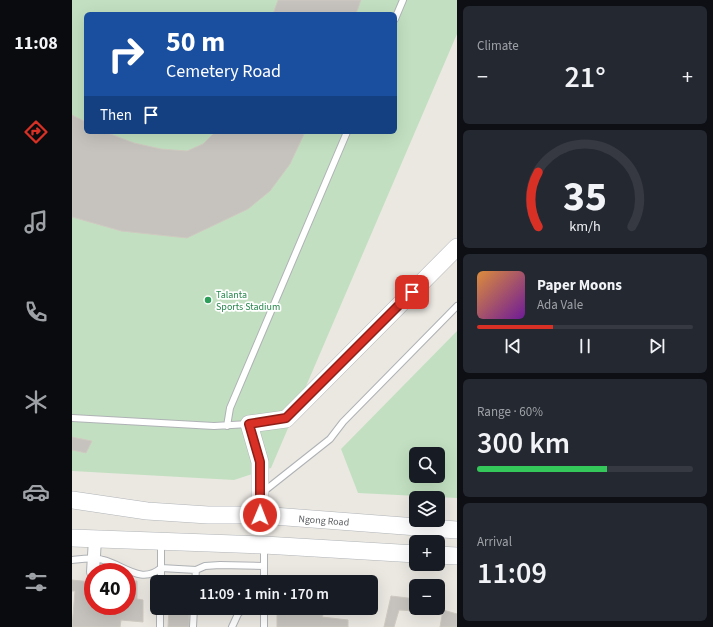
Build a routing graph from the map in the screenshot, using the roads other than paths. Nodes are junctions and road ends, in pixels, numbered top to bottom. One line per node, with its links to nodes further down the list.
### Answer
1 (403, 0): 2 (lane)
2 (397, 14)
3 (346, 134): 8 (lane)
4 (457, 247): 7 (main road)
5 (457, 306): 9 (lane)
6 (72, 418): 8 (lane)
7 (249, 424): 8 (lane); 9 (main road)
8 (227, 426)
9 (260, 494): 11 (main road)
10 (72, 500): 11 (main road, Ngong Road)
11 (260, 515): 12 (main road, Ngong Road)
12 (457, 530)
13 (72, 538): 14 (main road)
14 (95, 539): 15 (main road); 20 (street)
15 (161, 542): 16 (main road); 24 (lane)
16 (264, 545): 17 (main road); 23 (lane)
17 (409, 554)
18 (445, 555): 19 (main road)
19 (457, 556)
20 (94, 558): 21 (lane); 22 (street); 24 (lane)
21 (72, 560)
22 (94, 563)
23 (264, 566): 25 (lane); 28 (lane)
24 (161, 568): 25 (lane); 26 (lane)
25 (196, 570): 27 (lane)
26 (161, 575)
27 (196, 575)
28 (264, 575)
29 (160, 615): 33 (lane)
30 (194, 615): 34 (lane)
31 (238, 615): 35 (lane)
32 (264, 615): 36 (lane)
33 (160, 627)
34 (193, 627)
35 (232, 627)
36 (264, 627)

